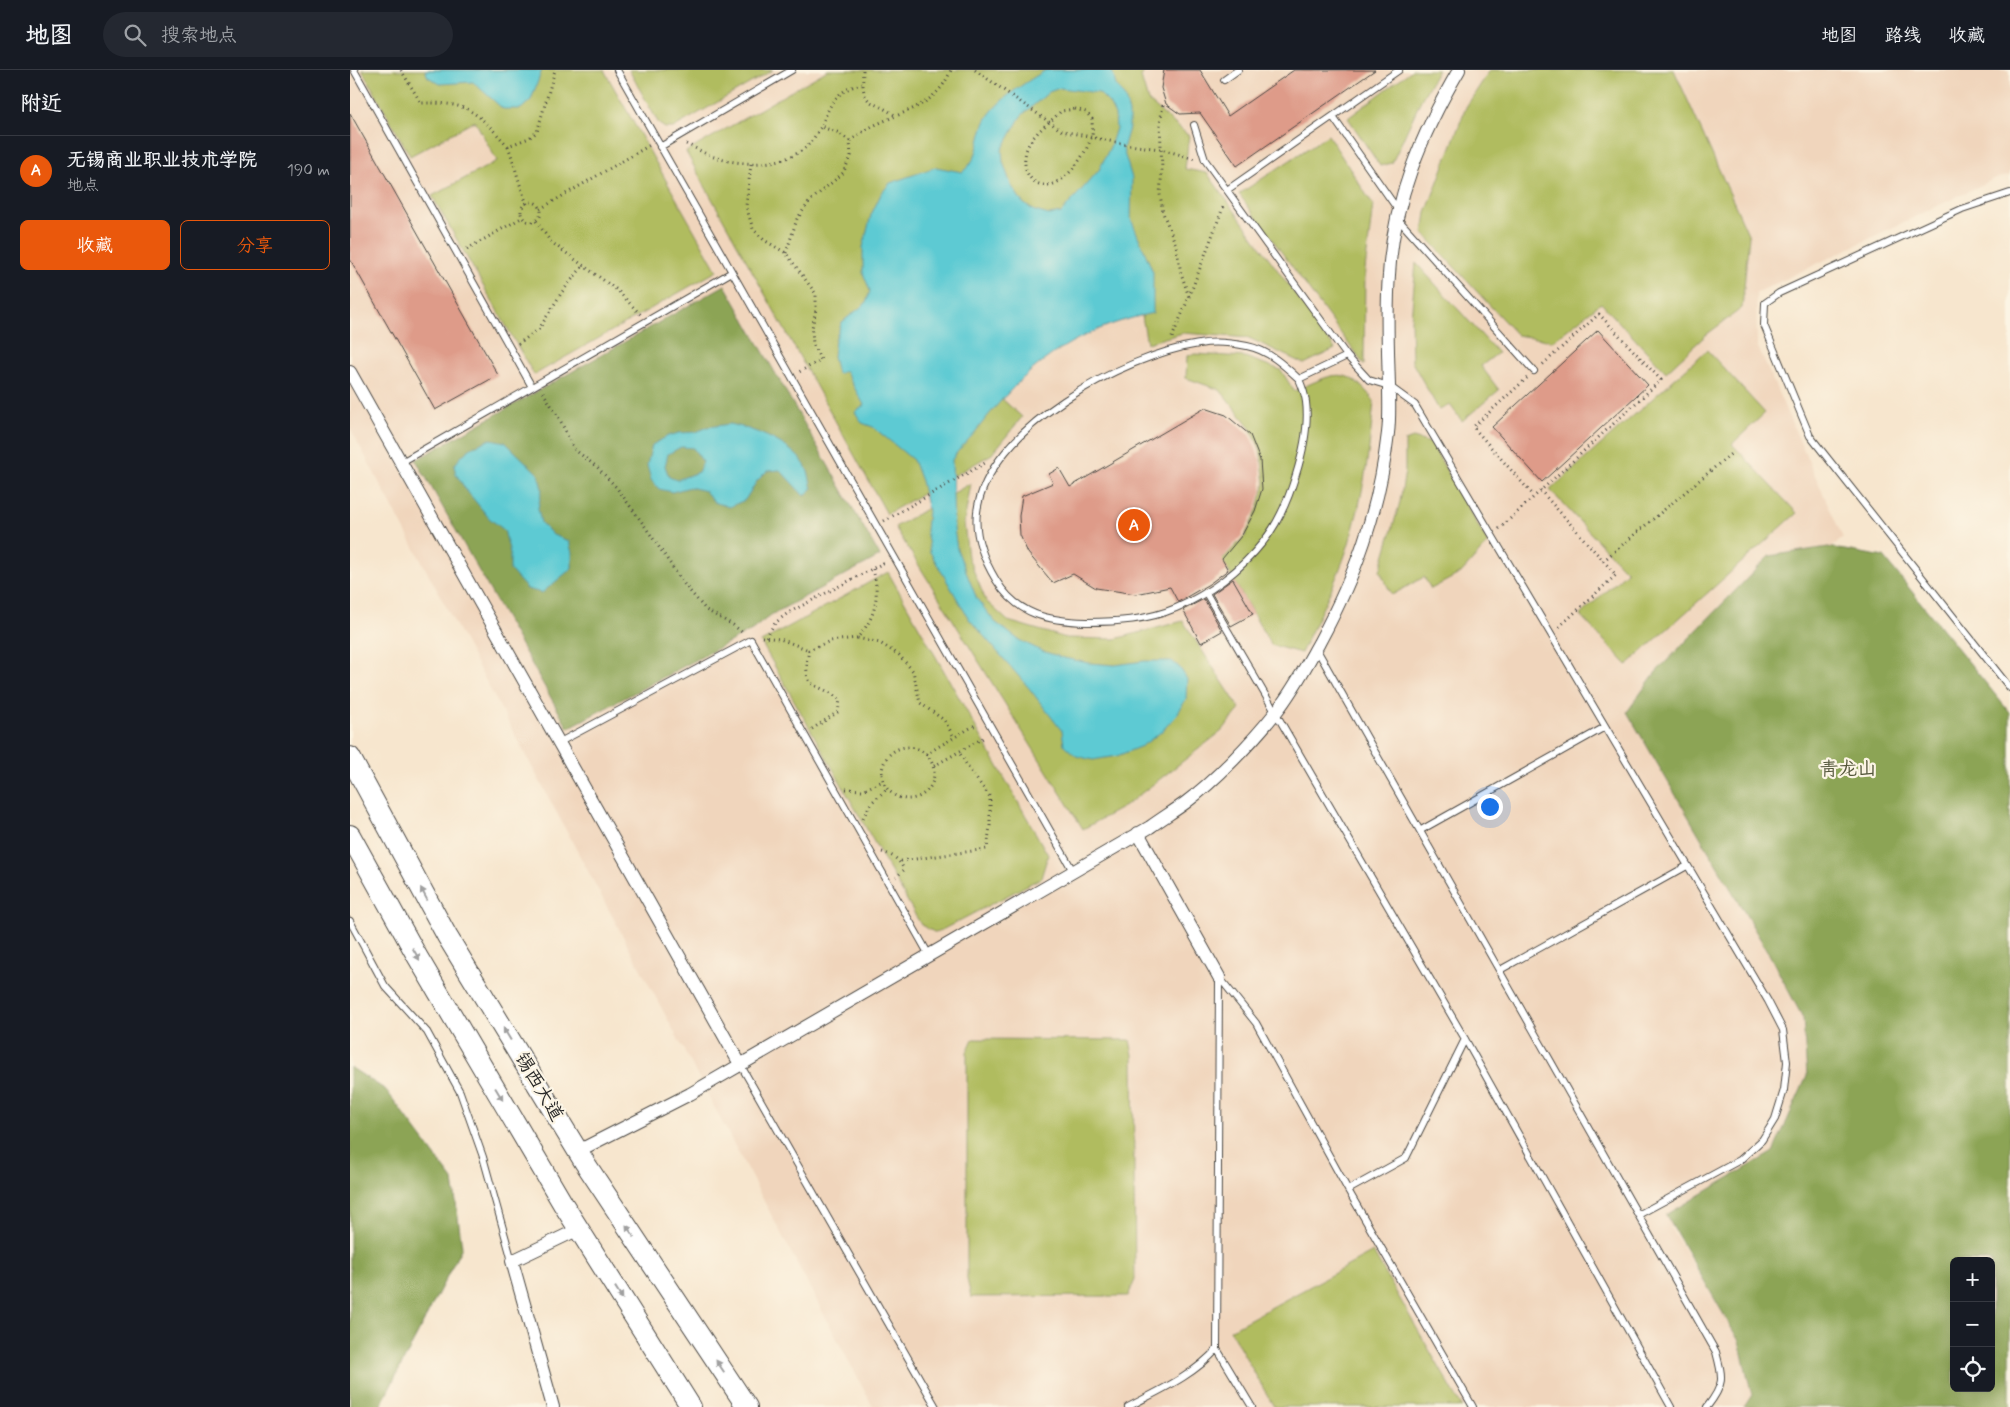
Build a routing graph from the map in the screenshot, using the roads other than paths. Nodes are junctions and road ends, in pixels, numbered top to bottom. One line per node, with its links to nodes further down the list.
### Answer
1 (354, 70): 19 (lane)
2 (617, 70): 10 (lane)
3 (792, 70): 10 (lane)
4 (1238, 70): 7 (lane)
5 (1398, 70): 8 (lane)
6 (1459, 70): 13 (street)
7 (1224, 80)
8 (1333, 117): 11 (lane); 13 (lane)
9 (1194, 125): 11 (lane)
10 (659, 144): 14 (lane)
11 (1228, 190): 15 (lane)
12 (2010, 193): 24 (lane)
13 (1397, 214): 16 (lane); 20 (street)
14 (732, 272): 19 (lane); 33 (lane)
15 (1347, 356): 18 (lane); 20 (lane)
16 (1534, 371)
17 (350, 372): 21 (street)
18 (1299, 379): 22 (lane); 22 (lane)
19 (535, 386): 21 (lane)
20 (1389, 386): 23 (street); 26 (lane)
21 (400, 463): 27 (street)
22 (1206, 593): 25 (lane)
23 (1316, 648): 25 (street); 29 (lane)
24 (2010, 688)
25 (1277, 712): 30 (street); 38 (lane)
26 (1605, 727): 29 (lane); 32 (lane)
27 (558, 743): 35 (lane); 39 (street)
28 (350, 756): 40 (main road, 锡西大道, one-way to 28)
29 (1421, 830): 36 (lane)
30 (1138, 833): 33 (street); 37 (street)
31 (350, 835): 43 (main road, 锡西大道, one-way to 43)
32 (1687, 866): 36 (lane); 42 (lane)
33 (1073, 871): 35 (street)
34 (350, 920): 44 (lane)
35 (929, 955): 39 (street)
36 (1500, 970): 42 (lane)
37 (1218, 977): 41 (lane); 45 (lane)
38 (1465, 1039): 41 (lane); 53 (lane)
39 (740, 1064): 40 (street); 49 (lane)
40 (578, 1151): 48 (main road, 锡西大道, one-way to 40)
41 (1348, 1190): 52 (lane)
42 (1638, 1215): 54 (lane)
43 (579, 1229): 44 (street); 47 (main road, 锡西大道, one-way to 47)
44 (512, 1261): 46 (street)
45 (1217, 1349): 50 (lane); 51 (lane)
46 (553, 1407)
47 (691, 1407)
48 (747, 1407)
49 (936, 1407)
50 (1128, 1407)
51 (1252, 1407)
52 (1473, 1407)
53 (1671, 1407)
54 (1707, 1407)

